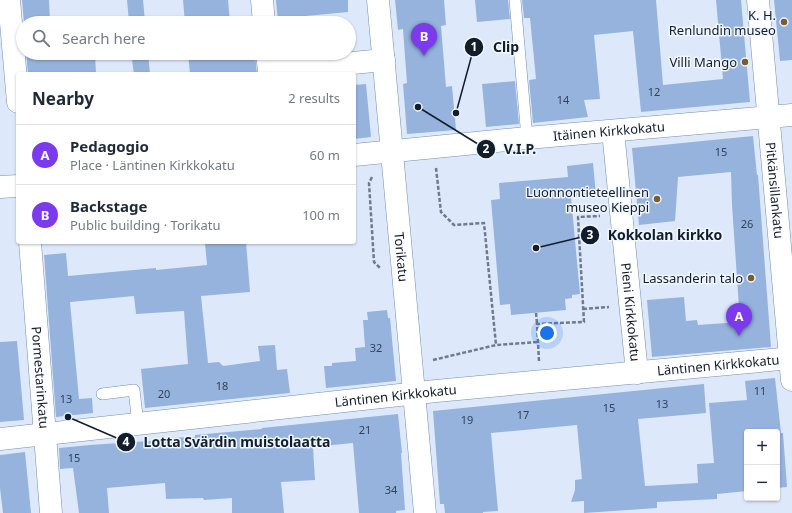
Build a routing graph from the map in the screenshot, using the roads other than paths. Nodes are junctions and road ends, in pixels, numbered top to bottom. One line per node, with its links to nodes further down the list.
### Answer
1 (9, 0): 9 (street)
2 (262, 0): 6 (street)
3 (378, 0): 8 (street, Torikatu)
4 (514, 0): 13 (lane)
5 (758, 0): 11 (street, Pitkänsillankatu)
6 (263, 16)
7 (268, 60): 8 (street)
8 (384, 60): 14 (street, Torikatu)
9 (16, 79)
10 (792, 115): 11 (street, Itäinen Kirkkokatu)
11 (768, 118): 12 (street, Itäinen Kirkkokatu); 19 (street, Pitkänsillankatu)
12 (614, 131): 13 (street, Itäinen Kirkkokatu); 20 (street, Pieni Kirkkokatu)
13 (527, 138): 14 (street, Itäinen Kirkkokatu)
14 (392, 152): 15 (street, Itäinen Kirkkokatu); 23 (street, Torikatu)
15 (356, 156)
16 (16, 186): 17 (street)
17 (0, 187)
18 (30, 244): 25 (street, Pormestarinkatu)
19 (791, 358): 20 (street, Läntinen Kirkkokatu); 21 (street, Pitkänsillankatu)
20 (637, 373): 23 (street, Läntinen Kirkkokatu)
21 (792, 380)
22 (102, 394): 24 (lane)
23 (414, 394): 24 (street, Läntinen Kirkkokatu); 28 (street, Torikatu)
24 (138, 424): 25 (street, Läntinen Kirkkokatu)
25 (45, 434): 26 (street, Läntinen Kirkkokatu); 27 (street, Pormestarinkatu)
26 (0, 439)
27 (51, 513)
28 (425, 513)

